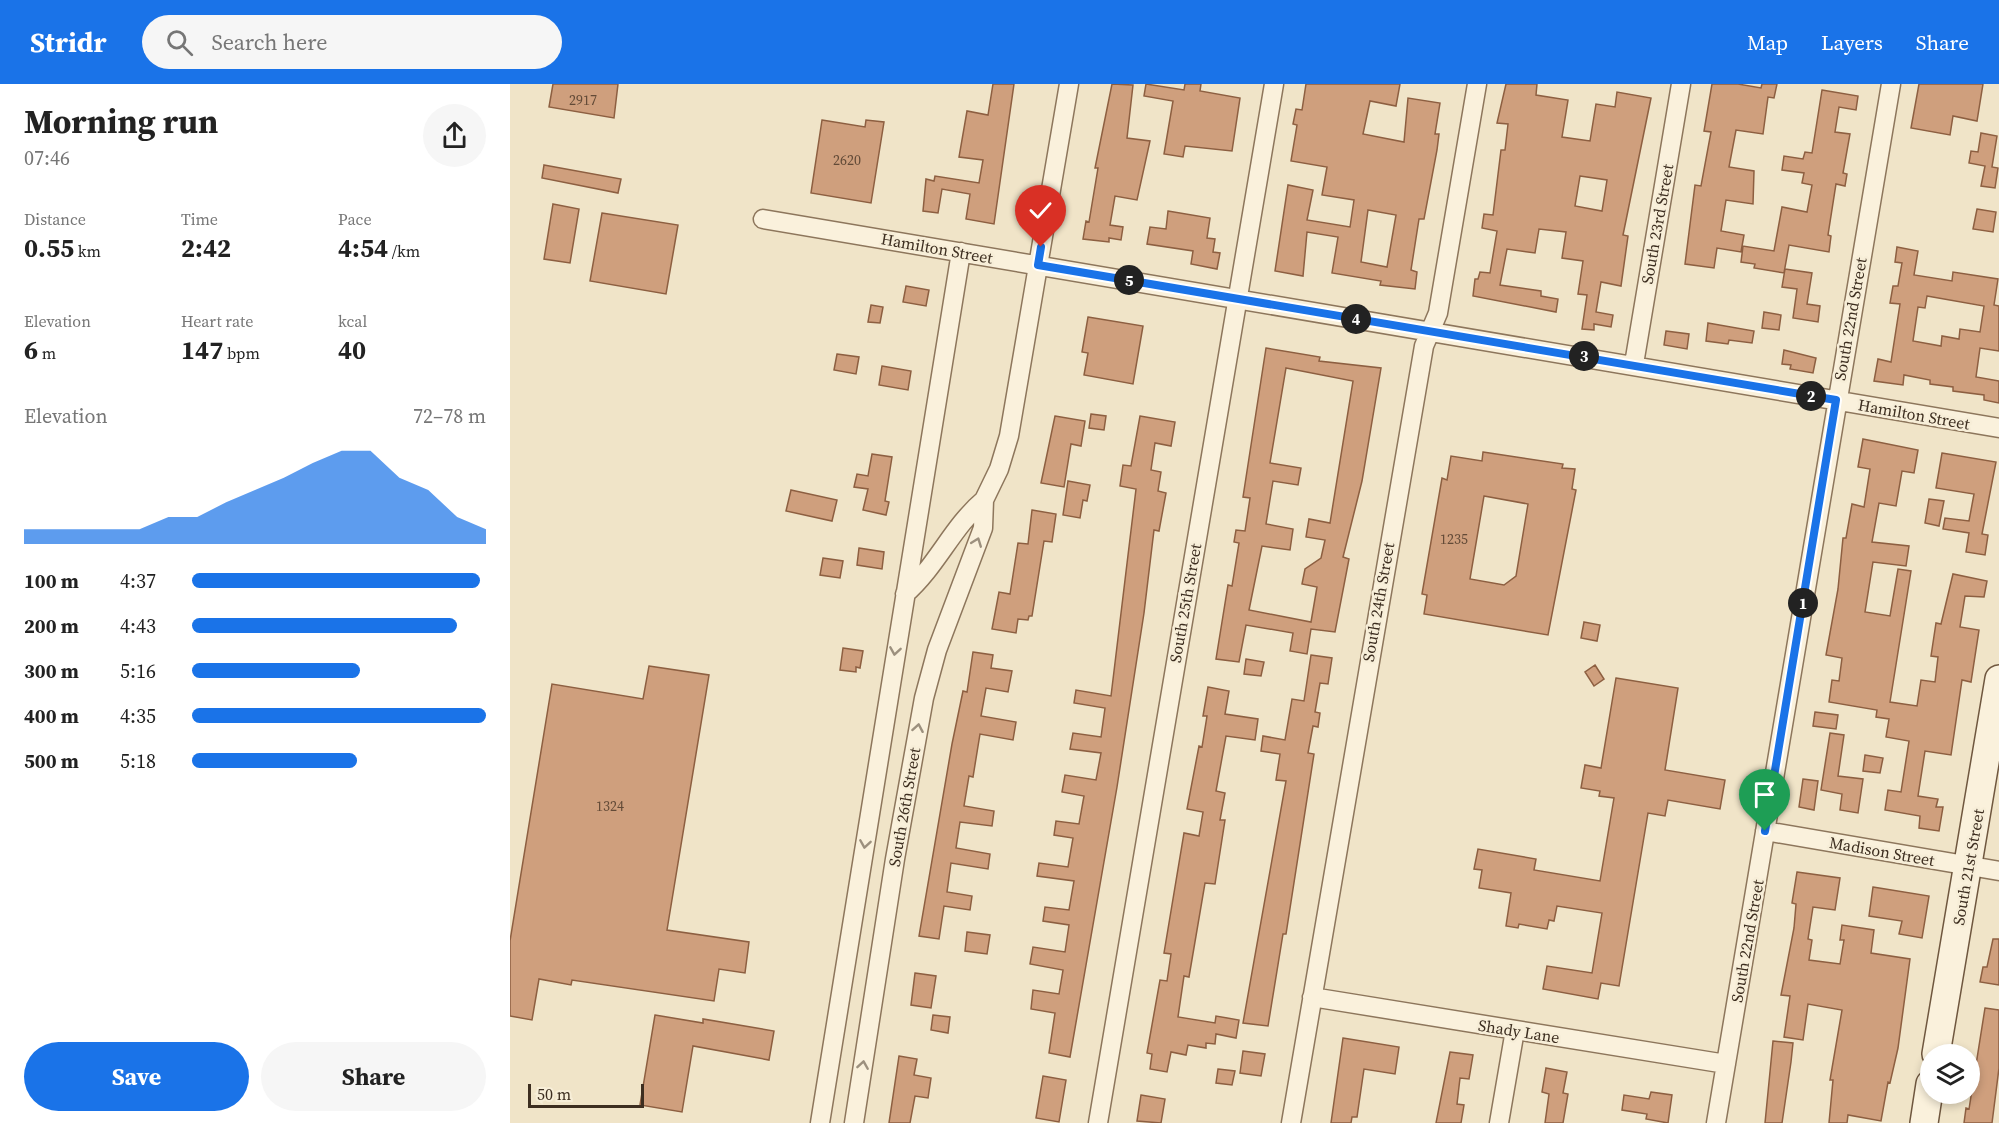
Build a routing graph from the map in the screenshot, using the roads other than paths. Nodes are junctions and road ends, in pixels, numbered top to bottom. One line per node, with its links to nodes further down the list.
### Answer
1 (1069, 84): 8 (street, South 26th Street)
2 (1274, 84): 9 (street, South 25th Street)
3 (1477, 84): 10 (street, South 24th Street)
4 (1681, 84): 11 (street, South 23rd Street)
5 (1891, 84): 12 (street, South 22nd Street)
6 (763, 219): 7 (street, Hamilton Street)
7 (961, 252): 8 (street, Hamilton Street); 15 (street, South 26th Street)
8 (1038, 265): 9 (street, Hamilton Street); 14 (street, South 26th Street)
9 (1238, 299): 10 (street, Hamilton Street); 27 (street, South 25th Street)
10 (1431, 332): 11 (street, Hamilton Street); 20 (street, South 24th Street)
11 (1634, 364): 12 (street, Hamilton Street)
12 (1836, 400): 13 (street, Hamilton Street); 17 (street, South 22nd Street)
13 (1999, 428)
14 (984, 500): 15 (street, South 26th Street); 26 (street, South 26th Street, one-way to 14)
15 (905, 594): 25 (street, South 26th Street, one-way to 25)
16 (1999, 678): 18 (street, South 21st Street)
17 (1765, 831): 18 (street, Madison Street); 23 (street, South 22nd Street)
18 (1968, 866): 19 (street, Madison Street); 22 (street, South 21st Street)
19 (1999, 871)
20 (1312, 997): 21 (street, Shady Lane); 28 (street, South 24th Street)
21 (1515, 1030): 23 (street, Shady Lane); 29 (street)
22 (1938, 1044)
23 (1726, 1064): 30 (street, South 22nd Street)
24 (1927, 1104): 31 (street)
25 (820, 1123)
26 (854, 1123)
27 (1098, 1123)
28 (1291, 1123)
29 (1499, 1123)
30 (1716, 1123)
31 (1924, 1123)

